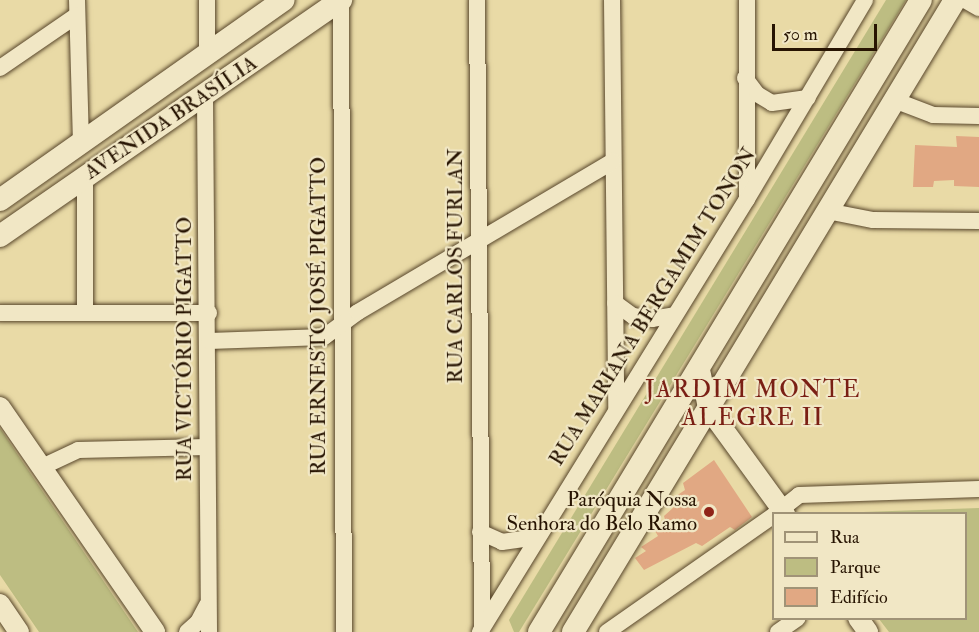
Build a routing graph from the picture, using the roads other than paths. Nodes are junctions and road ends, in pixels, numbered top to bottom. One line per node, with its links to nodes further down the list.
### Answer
1 (207, 0): 13 (street)
2 (284, 0): 13 (main road, AVENIDA BRASÍLIA)
3 (341, 0): 16 (main road, AVENIDA BRASÍLIA); 36 (street, RUA ERNESTO JOSÉ PIGATTO)
4 (477, 0): 28 (street, RUA CARLOS FURLAN)
5 (612, 0): 21 (street)
6 (747, 0): 15 (street)
7 (865, 0): 17 (street, RUA MARIANA BERGAMIM TONON)
8 (921, 0): 29 (main road)
9 (955, 0): 18 (main road)
10 (965, 0): 12 (street)
11 (77, 8): 14 (street); 20 (street)
12 (979, 8)
13 (207, 52): 20 (main road, AVENIDA BRASÍLIA)
14 (0, 68)
15 (745, 78): 17 (street); 23 (street)
16 (205, 97): 22 (main road, AVENIDA BRASÍLIA); 34 (street, RUA VICTÓRIO PIGATTO)
17 (808, 98): 23 (street, RUA MARIANA BERGAMIM TONON)
18 (894, 100): 19 (street); 25 (main road)
19 (979, 116)
20 (81, 144): 24 (main road, AVENIDA BRASÍLIA)
21 (613, 161): 28 (street); 31 (street)
22 (85, 177): 27 (main road, AVENIDA BRASÍLIA); 33 (street)
23 (747, 199): 35 (street, RUA MARIANA BERGAMIM TONON)
24 (0, 200)
25 (827, 211): 26 (street); 30 (main road)
26 (979, 220)
27 (0, 236)
28 (477, 241): 36 (street); 49 (street, RUA CARLOS FURLAN)
29 (754, 281): 30 (main road); 38 (main road)
30 (777, 296): 41 (main road)
31 (615, 303): 35 (street); 42 (street)
32 (0, 313): 33 (street)
33 (86, 313): 34 (street)
34 (208, 313): 37 (street, RUA VICTÓRIO PIGATTO)
35 (675, 315): 42 (street, RUA MARIANA BERGAMIM TONON)
36 (341, 324): 37 (street); 59 (street, RUA ERNESTO JOSÉ PIGATTO)
37 (209, 341): 43 (street, RUA VICTÓRIO PIGATTO)
38 (700, 370): 39 (main road); 41 (street)
39 (681, 403): 41 (street); 60 (main road)
40 (0, 406): 44 (street)
41 (708, 408): 46 (street); 61 (main road)
42 (615, 410): 50 (street, RUA MARIANA BERGAMIM TONON)
43 (207, 447): 44 (street); 51 (street, RUA VICTÓRIO PIGATTO)
44 (42, 467): 56 (street)
45 (979, 489): 47 (street)
46 (778, 512)
47 (780, 512)
48 (772, 518): 62 (street)
49 (480, 532): 50 (street); 54 (street, RUA CARLOS FURLAN)
50 (538, 537): 54 (street, RUA MARIANA BERGAMIM TONON)
51 (208, 601): 57 (street); 58 (street, RUA VICTÓRIO PIGATTO)
52 (0, 604): 55 (street)
53 (795, 620): 63 (street)
54 (483, 631)
55 (19, 632)
56 (155, 632)
57 (187, 632)
58 (209, 632)
59 (344, 632)
60 (539, 632)
61 (573, 632)
62 (607, 632)
63 (778, 632)

